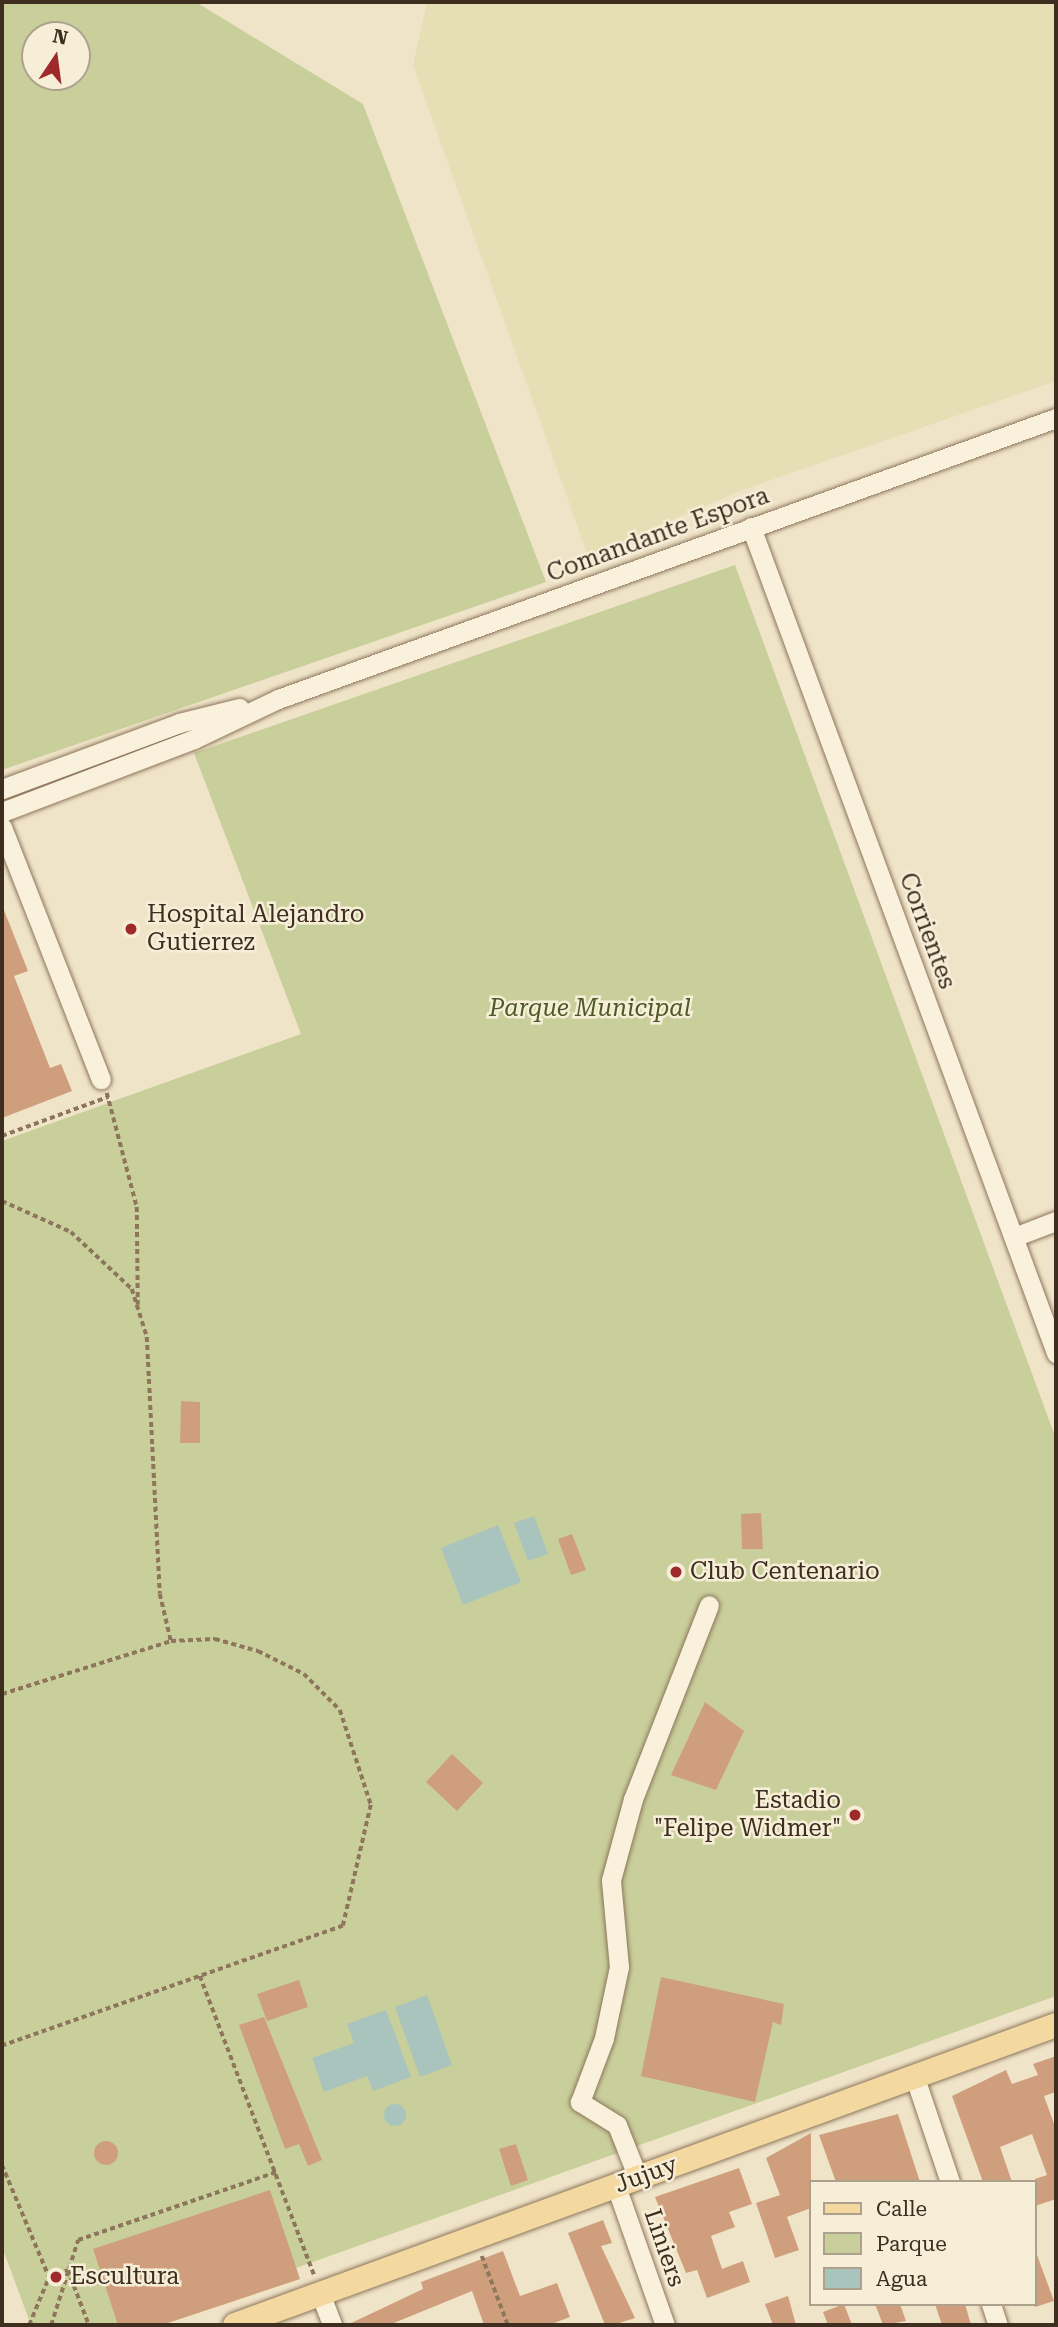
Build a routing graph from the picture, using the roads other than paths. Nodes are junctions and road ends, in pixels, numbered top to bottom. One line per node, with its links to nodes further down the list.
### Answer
1 (1056, 418): 2 (street, Comandante Espora)
2 (751, 527): 3 (street, Comandante Espora); 9 (street, Corrientes)
3 (278, 699): 4 (street, Comandante Espora); 5 (street, Comandante Espora)
4 (2, 789)
5 (2, 812)
6 (2, 827): 7 (street)
7 (105, 1088)
8 (1056, 1221): 9 (street)
9 (1014, 1237): 10 (street, Corrientes)
10 (1056, 1353)
11 (709, 1605): 15 (street, Liniers)
12 (1056, 2025): 13 (main road, Jujuy)
13 (914, 2076): 14 (street); 15 (main road, Jujuy)
14 (949, 2180)
15 (627, 2182): 16 (main road, Jujuy); 20 (street, Liniers)
16 (320, 2294): 18 (main road, Jujuy); 19 (street)
17 (992, 2306): 21 (street)
18 (234, 2325)
19 (332, 2325)
20 (665, 2325)
21 (998, 2325)

